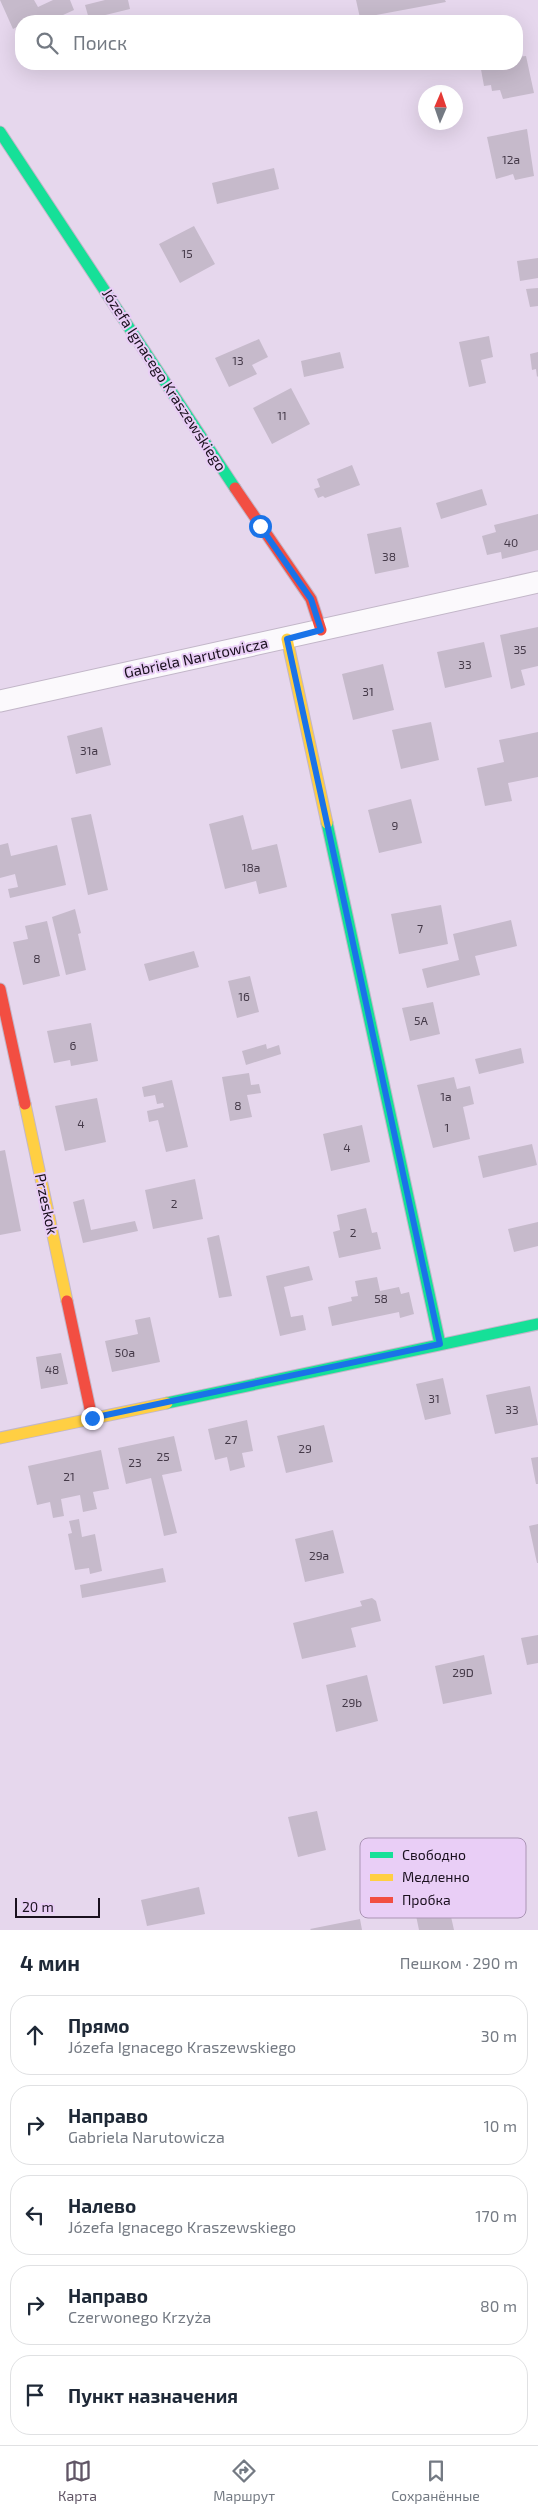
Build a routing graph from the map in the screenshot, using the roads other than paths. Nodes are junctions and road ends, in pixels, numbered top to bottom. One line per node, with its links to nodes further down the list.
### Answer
1 (0, 132): 3 (street, Józefa Ignacego Kraszewskiego)
2 (538, 582): 3 (street, Gabriela Narutowicza)
3 (321, 630): 4 (street, Gabriela Narutowicza)
4 (287, 639): 5 (street, Gabriela Narutowicza); 8 (street)
5 (0, 701)
6 (0, 990): 9 (street, Przeskok)
7 (538, 1324): 8 (street)
8 (440, 1344): 9 (street)
9 (92, 1418): 10 (street)
10 (0, 1438)

